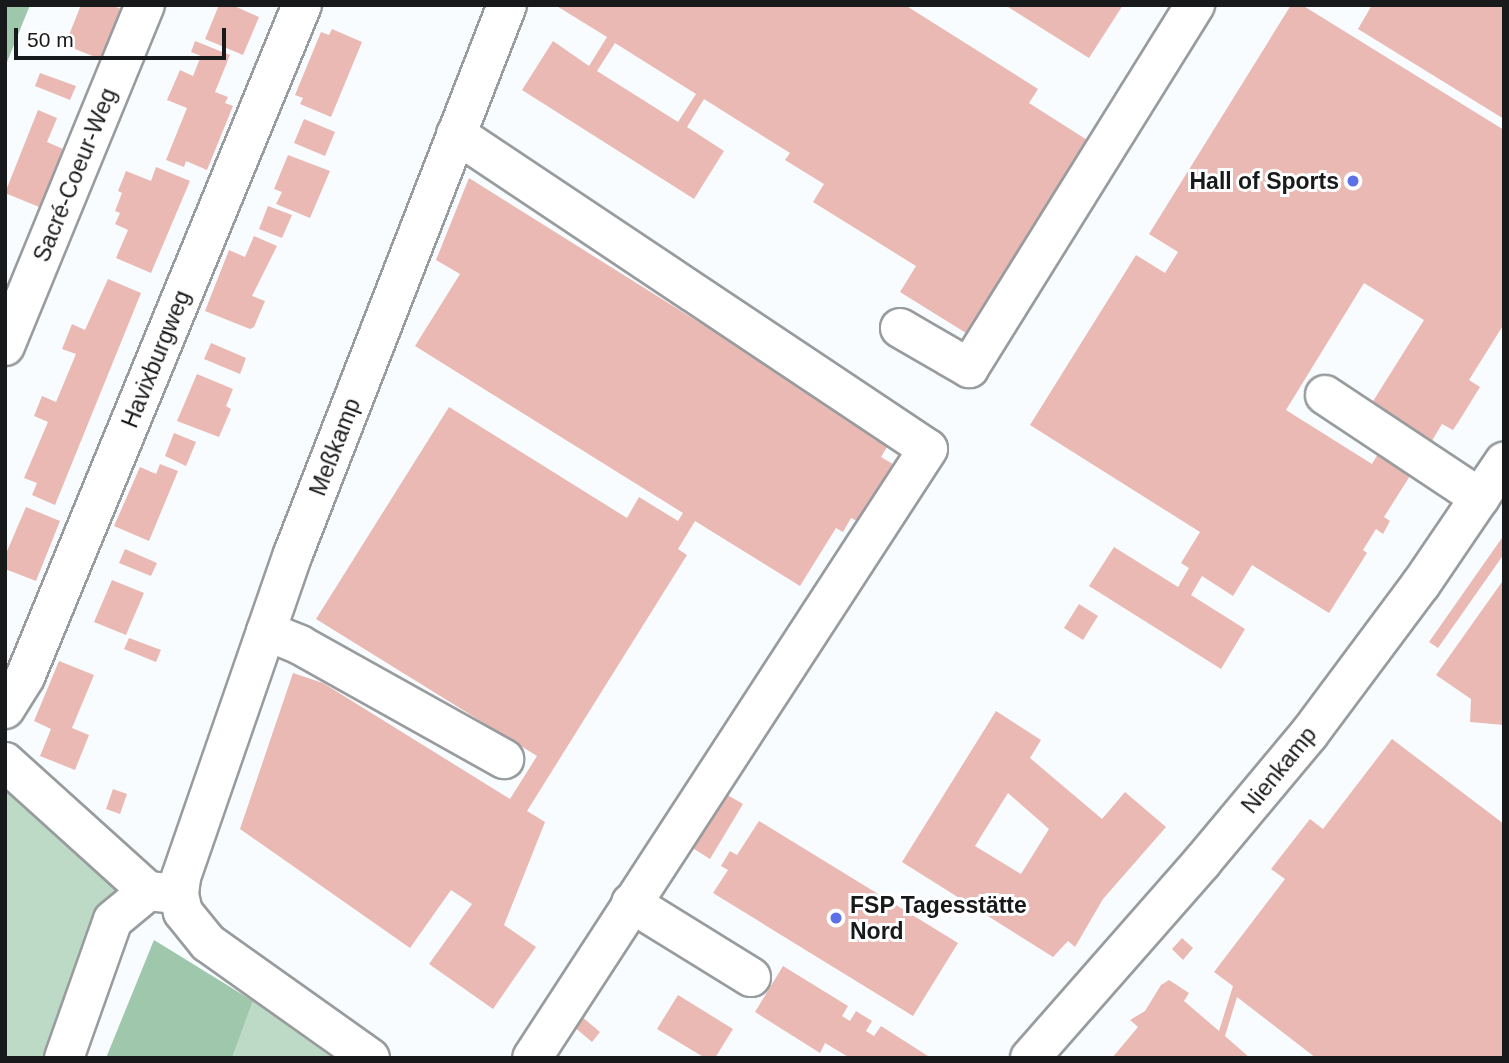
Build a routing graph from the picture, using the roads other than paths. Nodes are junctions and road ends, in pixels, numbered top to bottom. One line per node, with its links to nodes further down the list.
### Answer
1 (145, 5): 7 (street, Sacré-Coeur-Weg)
2 (302, 5): 11 (street, Havixburgweg)
3 (507, 5): 5 (street, Meßkamp)
4 (1195, 5): 6 (street)
5 (456, 134): 10 (street, Meßkamp); 15 (street)
6 (900, 328)
7 (5, 346)
8 (1325, 395): 9 (street)
9 (1496, 477): 20 (street, Nienkamp)
10 (266, 631): 12 (street); 14 (street, Meßkamp)
11 (7, 702)
12 (504, 759)
13 (5, 762): 14 (street)
14 (164, 892): 17 (street); 18 (street)
15 (631, 903): 16 (street); 19 (street)
16 (751, 978)
17 (64, 1058)
18 (370, 1058)
19 (533, 1058)
20 (1030, 1058)

